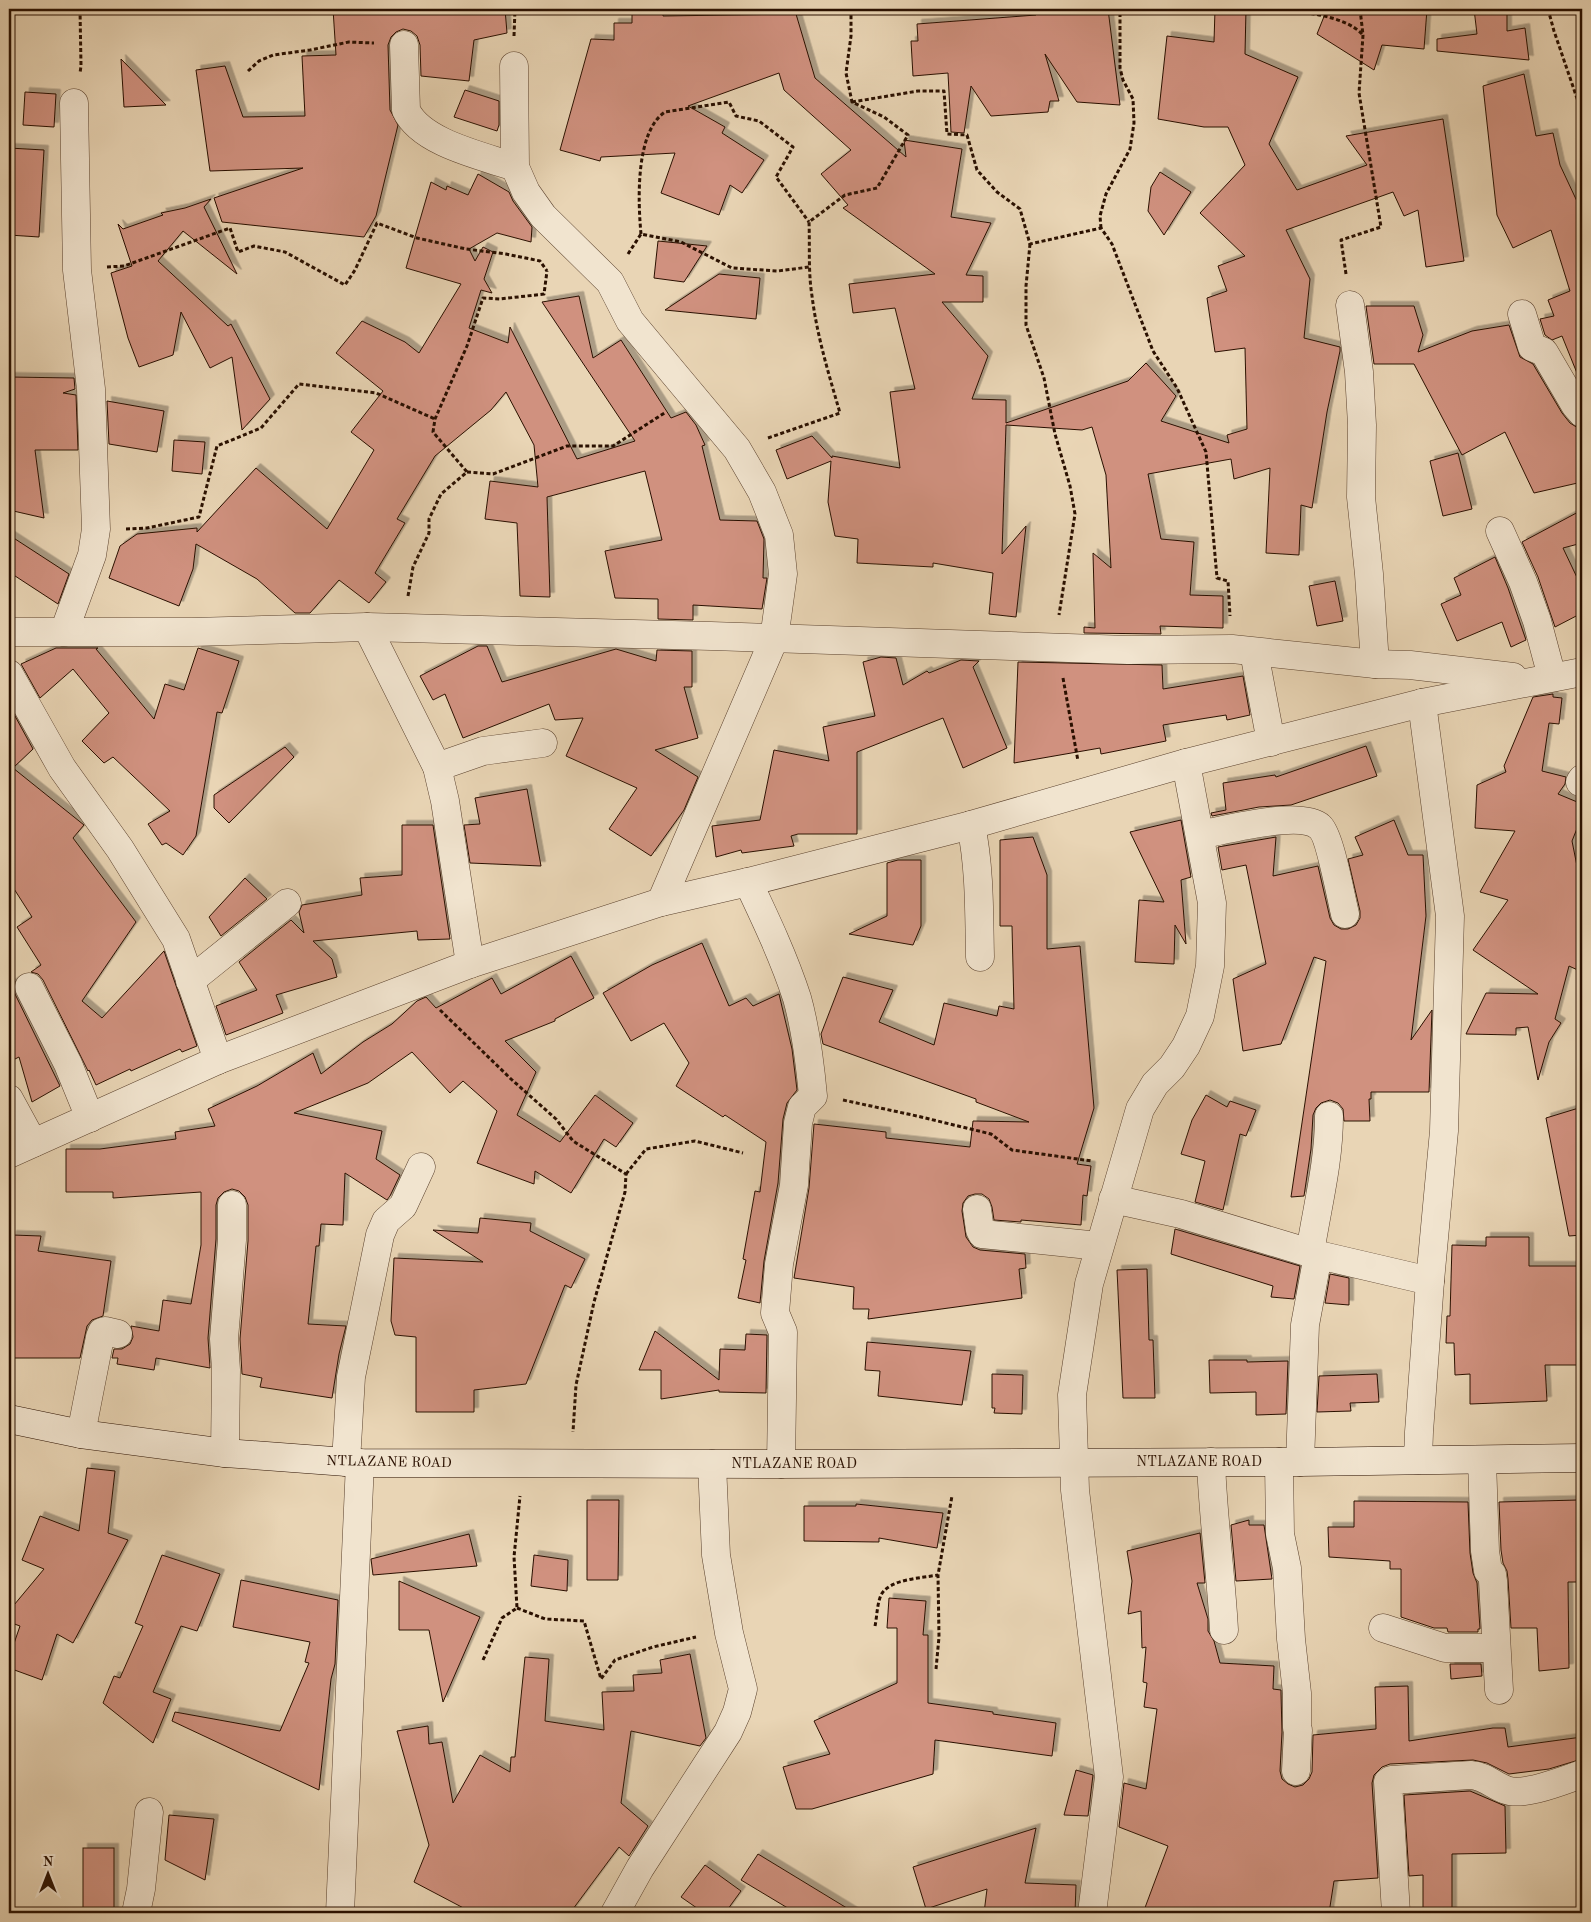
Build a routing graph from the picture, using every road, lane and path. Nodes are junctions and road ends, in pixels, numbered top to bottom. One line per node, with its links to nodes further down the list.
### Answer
1 (80, 9): 12 (path)
2 (851, 9): 11 (path)
3 (1120, 9): 16 (path)
4 (1272, 9): 7 (path)
5 (1360, 9): 7 (path)
6 (1548, 9): 13 (path)
7 (1363, 35): 24 (path)
8 (404, 45): 10 (path); 14 (street)
9 (514, 66): 14 (street)
10 (248, 71)
11 (852, 102): 15 (path); 18 (path)
12 (74, 103): 21 (street)
13 (1582, 113)
14 (515, 167): 19 (street)
15 (809, 222): 17 (path); 20 (path)
16 (1101, 228): 18 (path); 39 (path)
17 (641, 234): 20 (path); 23 (path)
18 (1030, 244): 38 (path)
19 (573, 247): 22 (path); 23 (street)
20 (809, 267): 29 (path)
21 (77, 270): 22 (path); 31 (street)
22 (547, 271): 28 (path)
23 (610, 282): 26 (street)
24 (1350, 304): 40 (street)
25 (1522, 314): 27 (street)
26 (692, 395): 29 (street); 30 (path)
27 (1582, 413)
28 (435, 419): 30 (path); 31 (path)
29 (738, 449): 37 (street)
30 (467, 472): 34 (path)
31 (96, 529): 36 (street)
32 (1500, 531): 43 (street)
33 (367, 627): 34 (street); 36 (street); 48 (street)
34 (402, 628): 37 (street)
35 (9, 632): 36 (street)
36 (64, 632)
37 (774, 639): 38 (street); 53 (street)
38 (1057, 648): 39 (street); 49 (path)
39 (1243, 650): 40 (street); 45 (street)
40 (1375, 664): 43 (street)
41 (1582, 672): 43 (street)
42 (9, 674): 58 (street)
43 (1545, 678): 44 (street)
44 (1422, 703): 45 (street); 76 (street)
45 (1271, 742): 47 (street)
46 (543, 744): 48 (street)
47 (1186, 763): 49 (street); 51 (street)
48 (437, 767): 57 (street)
49 (1084, 792): 50 (street)
50 (971, 826): 52 (street); 56 (street)
51 (1200, 835): 55 (street); 69 (street)
52 (748, 882): 53 (street); 62 (street)
53 (662, 902): 57 (street)
54 (287, 903): 58 (street)
55 (1345, 914)
56 (980, 957)
57 (470, 964): 59 (street)
58 (190, 981): 61 (street)
59 (420, 982): 61 (street); 70 (path)
60 (29, 987): 65 (street)
61 (218, 1060): 65 (street)
62 (813, 1096): 69 (path); 90 (street)
63 (9, 1099): 66 (street)
64 (1329, 1116): 75 (street)
65 (90, 1118): 66 (street)
66 (21, 1149)
67 (743, 1153): 70 (path)
68 (421, 1167): 85 (street)
69 (1121, 1169): 71 (street)
70 (626, 1174): 79 (path)
71 (1113, 1199): 74 (street); 75 (street)
72 (232, 1204): 81 (street)
73 (978, 1209): 74 (street)
74 (1099, 1246): 88 (street)
75 (1314, 1254): 76 (street); 87 (street)
76 (1430, 1281): 83 (street)
77 (118, 1334): 80 (street)
78 (9, 1419): 80 (street, NTLAZANE ROAD)
79 (573, 1433)
80 (81, 1434): 81 (street, NTLAZANE ROAD)
81 (224, 1453): 85 (street, NTLAZANE ROAD)
82 (1582, 1458): 84 (street, NTLAZANE ROAD)
83 (1418, 1460): 84 (street, NTLAZANE ROAD); 87 (street, NTLAZANE ROAD)
84 (1482, 1460): 99 (street)
85 (353, 1462): 89 (street, NTLAZANE ROAD); 107 (street)
86 (1211, 1462): 87 (street, NTLAZANE ROAD); 88 (street, NTLAZANE ROAD); 97 (street)
87 (1290, 1462): 103 (street)
88 (1074, 1463): 90 (street, NTLAZANE ROAD); 109 (street)
89 (712, 1464): 90 (street, NTLAZANE ROAD); 98 (street)
90 (780, 1464)
91 (952, 1493): 93 (path)
92 (520, 1496): 94 (path)
93 (938, 1576): 95 (path); 101 (path)
94 (517, 1608): 98 (path); 100 (path)
95 (875, 1626)
96 (1384, 1628): 99 (street)
97 (1224, 1630)
98 (729, 1633): 108 (street)
99 (1496, 1648): 102 (street)
100 (483, 1660)
101 (936, 1669)
102 (1499, 1690)
103 (1296, 1771)
104 (1582, 1774): 110 (street)
105 (148, 1812): 106 (street)
106 (136, 1913)
107 (340, 1913)
108 (615, 1913)
109 (1092, 1913)
110 (1396, 1913)

